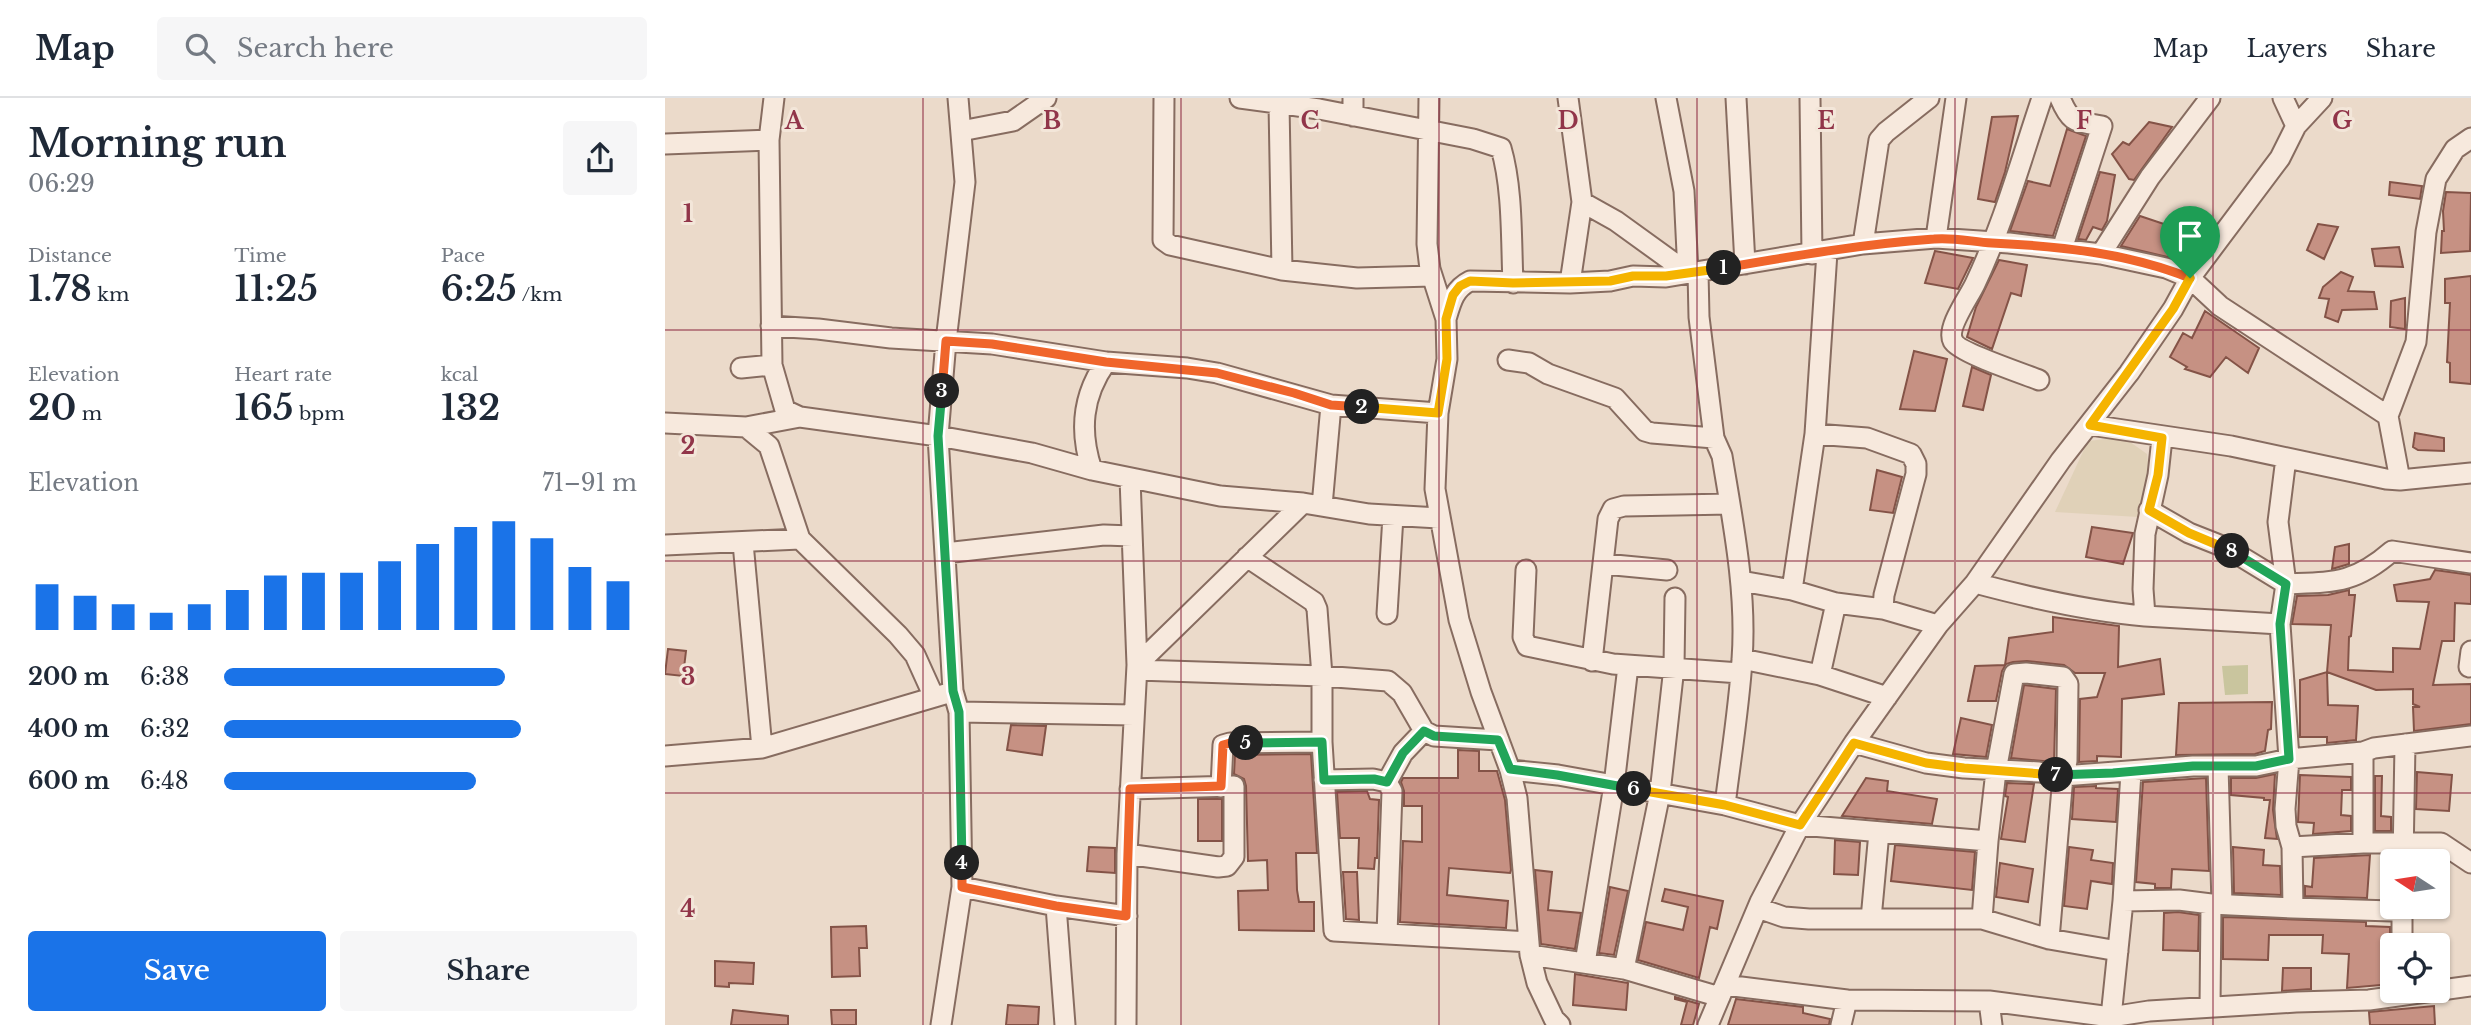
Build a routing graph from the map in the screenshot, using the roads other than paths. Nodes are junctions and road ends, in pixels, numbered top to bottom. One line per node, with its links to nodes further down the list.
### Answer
1 (774, 98): 24 (street)
2 (958, 98): 21 (street)
3 (1046, 98): 21 (street)
4 (1164, 98): 34 (street)
5 (1240, 98): 18 (street)
6 (1429, 98): 22 (street)
7 (1568, 98): 26 (street)
8 (1666, 98): 35 (street)
9 (1736, 98): 33 (street)
10 (1811, 98): 31 (street)
11 (1929, 98): 29 (street)
12 (1956, 98): 27 (street)
13 (2042, 98): 28 (street)
14 (2060, 98): 30 (street)
15 (2210, 98): 32 (street)
16 (2283, 98): 20 (street)
17 (2322, 98): 20 (street)
18 (1279, 104): 19 (street); 34 (street)
19 (1353, 107): 22 (street)
20 (2296, 126): 37 (street)
21 (961, 131): 42 (street)
22 (1427, 131): 36 (street); 38 (street)
23 (2471, 138): 50 (street)
24 (769, 140): 25 (street); 41 (street)
25 (665, 144)
26 (1582, 202): 35 (street); 39 (street)
27 (1936, 238): 28 (street); 29 (street)
28 (1993, 243): 30 (street); 47 (street)
29 (1863, 244): 31 (street)
30 (2062, 248): 32 (street)
31 (1819, 253): 33 (street); 55 (street)
32 (2101, 254): 37 (street)
33 (1745, 264): 35 (street)
34 (1282, 270): 36 (street)
35 (1693, 272): 39 (street); 57 (street)
36 (1432, 276): 40 (street)
37 (2190, 278): 50 (street); 53 (street)
38 (1513, 283): 39 (street); 40 (street)
39 (1570, 283)
40 (1446, 319): 49 (street)
41 (771, 327): 42 (street); 45 (street)
42 (946, 341): 44 (street); 56 (street)
43 (1508, 360): 57 (street)
44 (1106, 362): 48 (street); 60 (street)
45 (772, 365): 46 (street); 51 (street)
46 (741, 368)
47 (2039, 380)
48 (1331, 405): 49 (street); 65 (street)
49 (1438, 413): 68 (street)
50 (2388, 416): 63 (street)
51 (800, 417): 54 (street); 56 (street)
52 (665, 423): 54 (street)
53 (2090, 425): 58 (street); 80 (street)
54 (746, 427): 70 (street)
55 (1815, 434): 82 (street); 85 (street)
56 (938, 436): 60 (street); 73 (street)
57 (1714, 438): 64 (street)
58 (2162, 438): 59 (street); 66 (street)
59 (2286, 458): 63 (street); 81 (street)
60 (1092, 470): 62 (street)
61 (2471, 473): 63 (street)
62 (1130, 478): 65 (street); 69 (street)
63 (2400, 480)
64 (1730, 504): 76 (street); 79 (street)
65 (1312, 505): 67 (street); 74 (street)
66 (2149, 510): 81 (street); 87 (street)
67 (1393, 516): 68 (street); 86 (street)
68 (1439, 518): 103 (street)
69 (1132, 536): 73 (street); 94 (street)
70 (800, 539): 71 (street); 97 (street)
71 (743, 543): 72 (street); 107 (street)
72 (665, 545)
73 (945, 553): 97 (street)
74 (1247, 557): 94 (street); 96 (street)
75 (2471, 563): 81 (street)
76 (1604, 564): 78 (street); 90 (street)
77 (1526, 570): 90 (street)
78 (1667, 570)
79 (1741, 581): 82 (street); 92 (street)
80 (1975, 583): 87 (street); 89 (street)
81 (2286, 584): 88 (street)
82 (1792, 590): 84 (street)
83 (1675, 598): 93 (street)
84 (1836, 603): 85 (street); 95 (street)
85 (1882, 609): 89 (street)
86 (1387, 614)
87 (2145, 616): 88 (street)
88 (2280, 624): 110 (street)
89 (1938, 625): 98 (street)
90 (1593, 661): 91 (street)
91 (1628, 666): 93 (street); 118 (street)
92 (1741, 666): 93 (street); 95 (street); 122 (street)
93 (1674, 667): 121 (street)
94 (1137, 668): 96 (street); 100 (street)
95 (1820, 675): 98 (street)
96 (1322, 676): 101 (street); 104 (street)
97 (943, 694): 99 (street); 107 (street)
98 (1887, 697): 105 (street)
99 (959, 712): 100 (street); 135 (street)
100 (1134, 715): 120 (street)
101 (1424, 731): 103 (street); 117 (street)
102 (2471, 736): 106 (street)
103 (1498, 740): 112 (street)
104 (1322, 742): 116 (street); 119 (street)
105 (1854, 743): 113 (street); 123 (street)
106 (2405, 744): 108 (street); 129 (street)
107 (762, 748): 109 (street)
108 (2363, 752): 110 (street); 126 (street)
109 (665, 756)
110 (2289, 759): 111 (street); 127 (street)
111 (2218, 766): 114 (street); 137 (street)
112 (1510, 769): 118 (street); 147 (street)
113 (1996, 771): 115 (street); 115 (street); 125 (street)
114 (2131, 772): 115 (street); 136 (street)
115 (2063, 776): 146 (street)
116 (1324, 780): 117 (street); 145 (street)
117 (1387, 782): 145 (street)
118 (1614, 785): 121 (street); 149 (street)
119 (1221, 786): 120 (street); 133 (street)
120 (1130, 789): 133 (street)
121 (1660, 793): 122 (street); 150 (street)
122 (1725, 805): 123 (street)
123 (1800, 825): 124 (street); 139 (street)
124 (1879, 832): 125 (street); 143 (street)
125 (1988, 841): 144 (street)
126 (2364, 843): 127 (street); 128 (street)
127 (2292, 846): 140 (street)
128 (2393, 849)
129 (2403, 849)
130 (2412, 849): 132 (street)
131 (2450, 849): 134 (street)
132 (2450, 849)
133 (1127, 854): 142 (street)
134 (2471, 863)
135 (962, 887): 138 (street); 159 (street)
136 (2123, 901): 137 (street); 148 (street)
137 (2216, 904): 140 (street); 157 (street)
138 (1056, 906): 142 (street); 160 (street)
139 (1758, 908): 143 (street); 153 (street)
140 (2293, 908): 141 (street)
141 (2380, 911)
142 (1126, 916): 161 (street)
143 (1871, 919): 144 (street)
144 (1982, 919): 146 (street)
145 (1387, 934): 147 (street)
146 (2049, 939): 148 (street)
147 (1530, 948): 149 (street); 162 (street)
148 (2118, 951): 158 (street)
149 (1585, 963): 150 (street)
150 (1624, 969): 153 (street)
151 (2471, 986): 152 (street)
152 (2450, 988)
153 (1722, 991): 155 (street); 163 (street)
154 (2380, 995): 157 (street)
155 (1847, 1000): 156 (street); 164 (street)
156 (1989, 1002): 158 (street); 165 (street)
157 (2210, 1007): 158 (street)
158 (2111, 1017)
159 (941, 1025)
160 (1065, 1025)
161 (1126, 1025)
162 (1560, 1025)
163 (1708, 1025)
164 (1841, 1025)
165 (1992, 1025)

